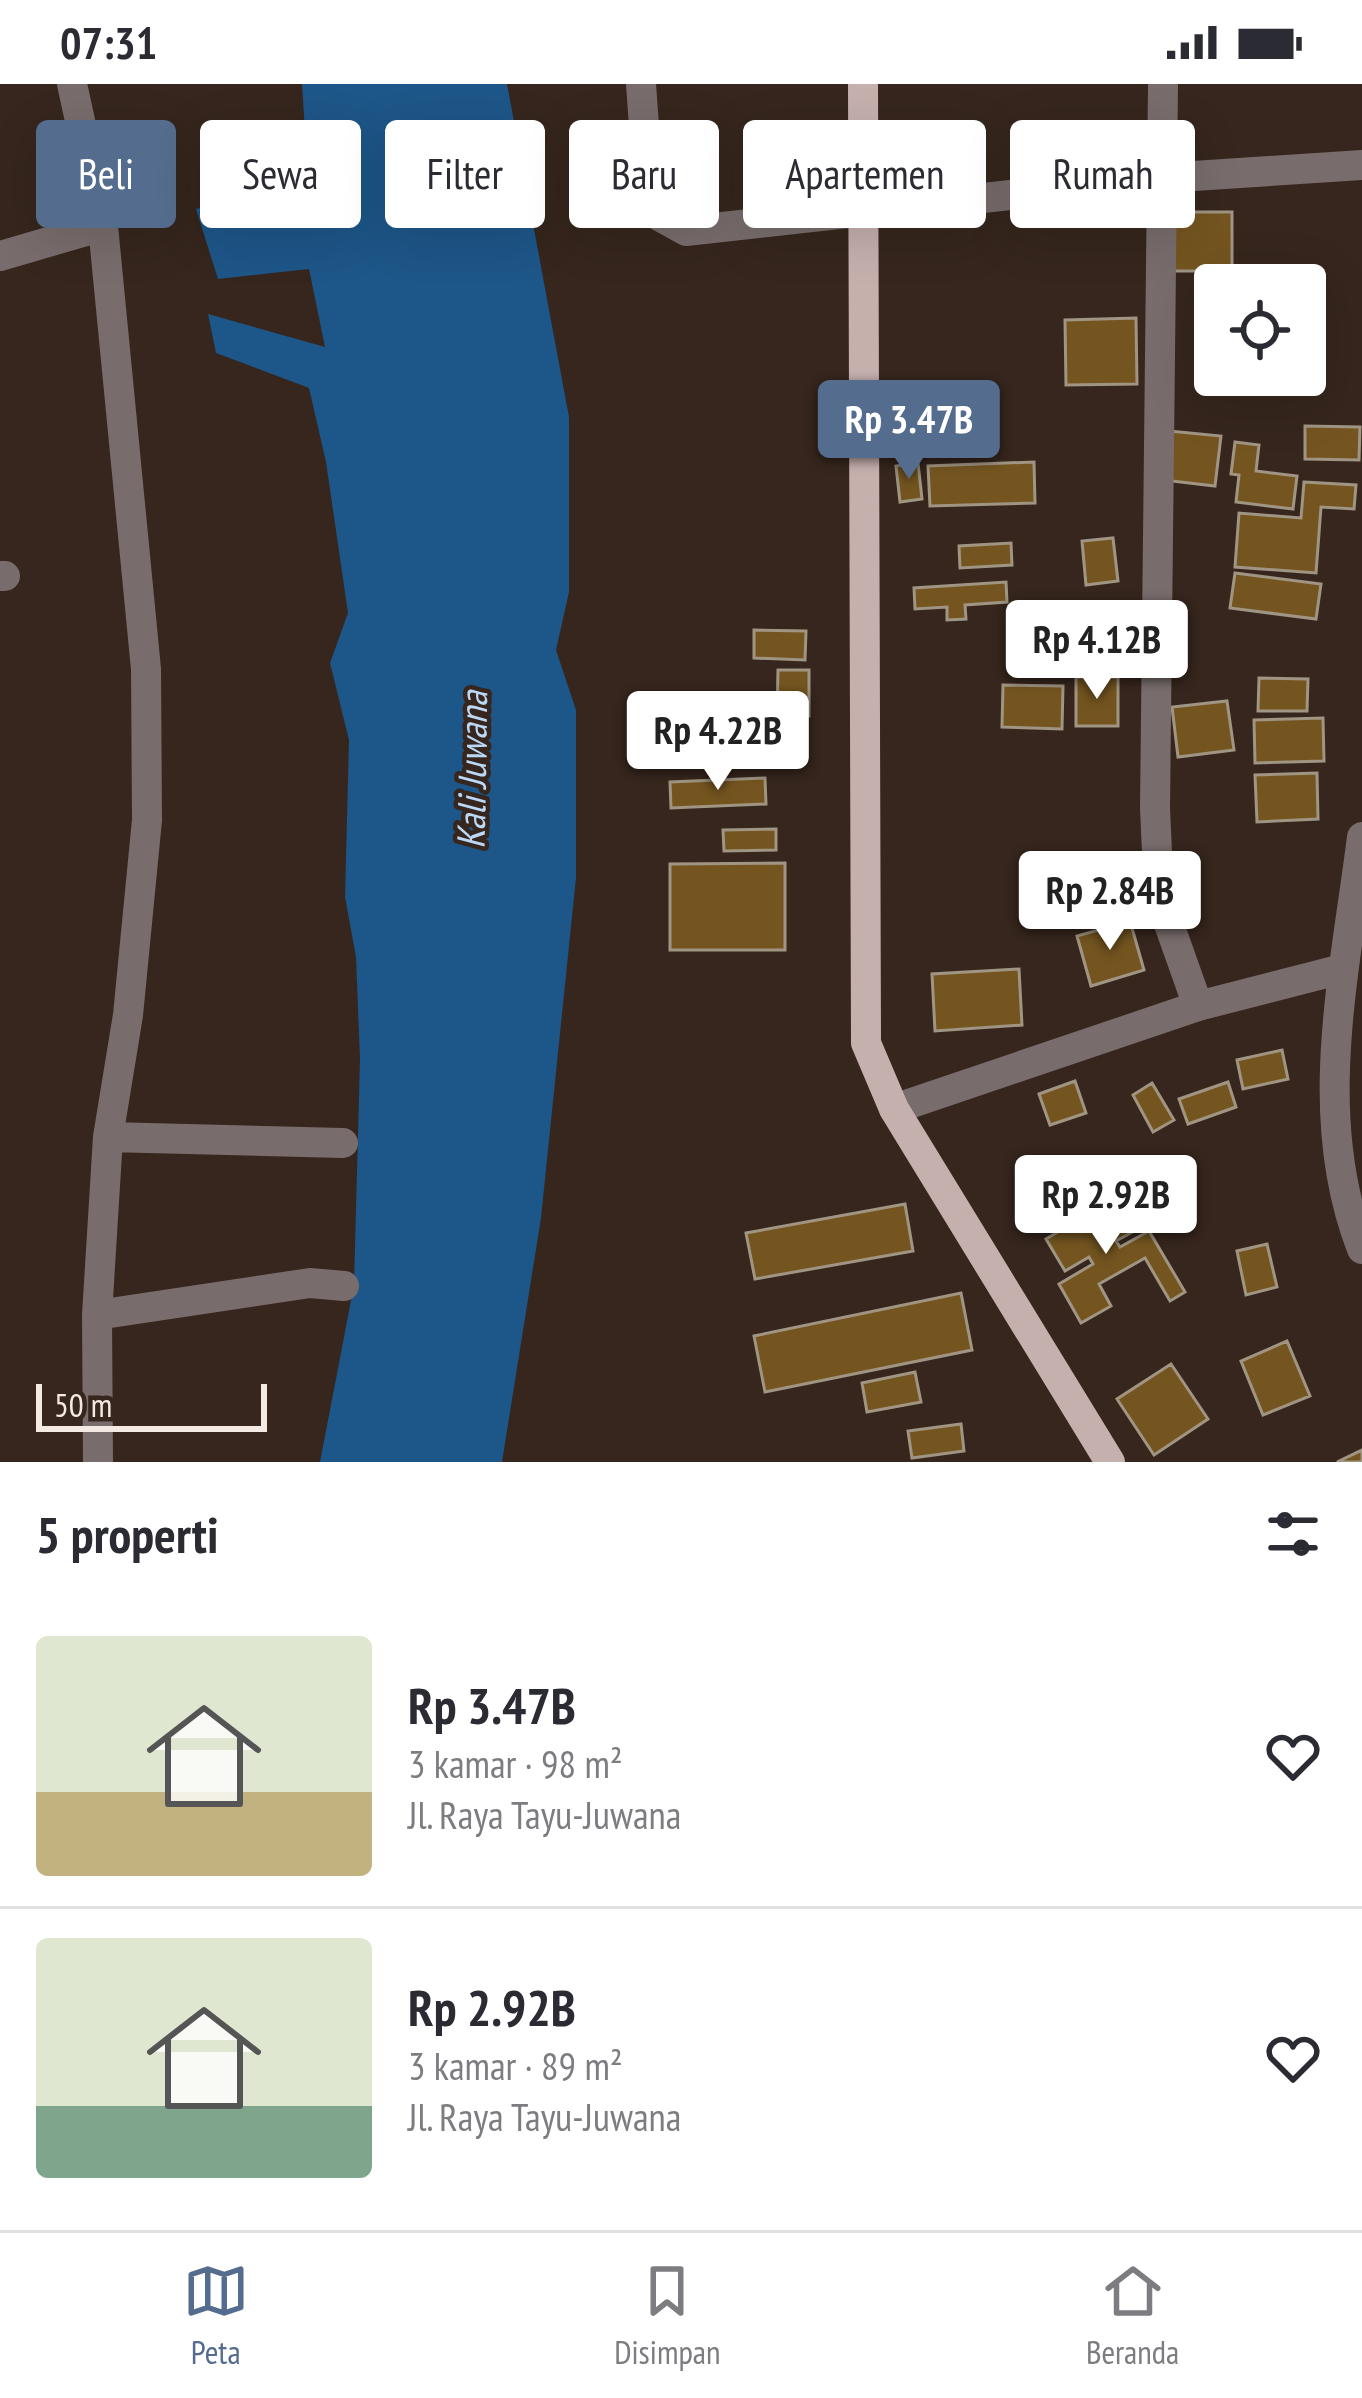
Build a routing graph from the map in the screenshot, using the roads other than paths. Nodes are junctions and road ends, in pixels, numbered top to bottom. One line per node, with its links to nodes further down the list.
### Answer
1 (72, 84): 5 (street)
2 (640, 84): 10 (street)
3 (863, 84): 6 (main road)
4 (1163, 84): 7 (street)
5 (80, 120)
6 (863, 120)
7 (1163, 120)
8 (1362, 166): 9 (street)
9 (1195, 176)
10 (743, 226)
11 (96, 228): 15 (street)
12 (103, 228): 20 (street)
13 (863, 228): 19 (main road)
14 (1163, 228): 18 (street)
15 (0, 256)
16 (1362, 837): 17 (street)
17 (1351, 947): 18 (street); 22 (street)
18 (1198, 1006): 19 (street)
19 (894, 1108): 26 (main road)
20 (108, 1137): 21 (street); 24 (street)
21 (343, 1143)
22 (1362, 1249)
23 (344, 1286): 24 (street)
24 (97, 1315): 25 (street)
25 (98, 1462)
26 (1110, 1462)

